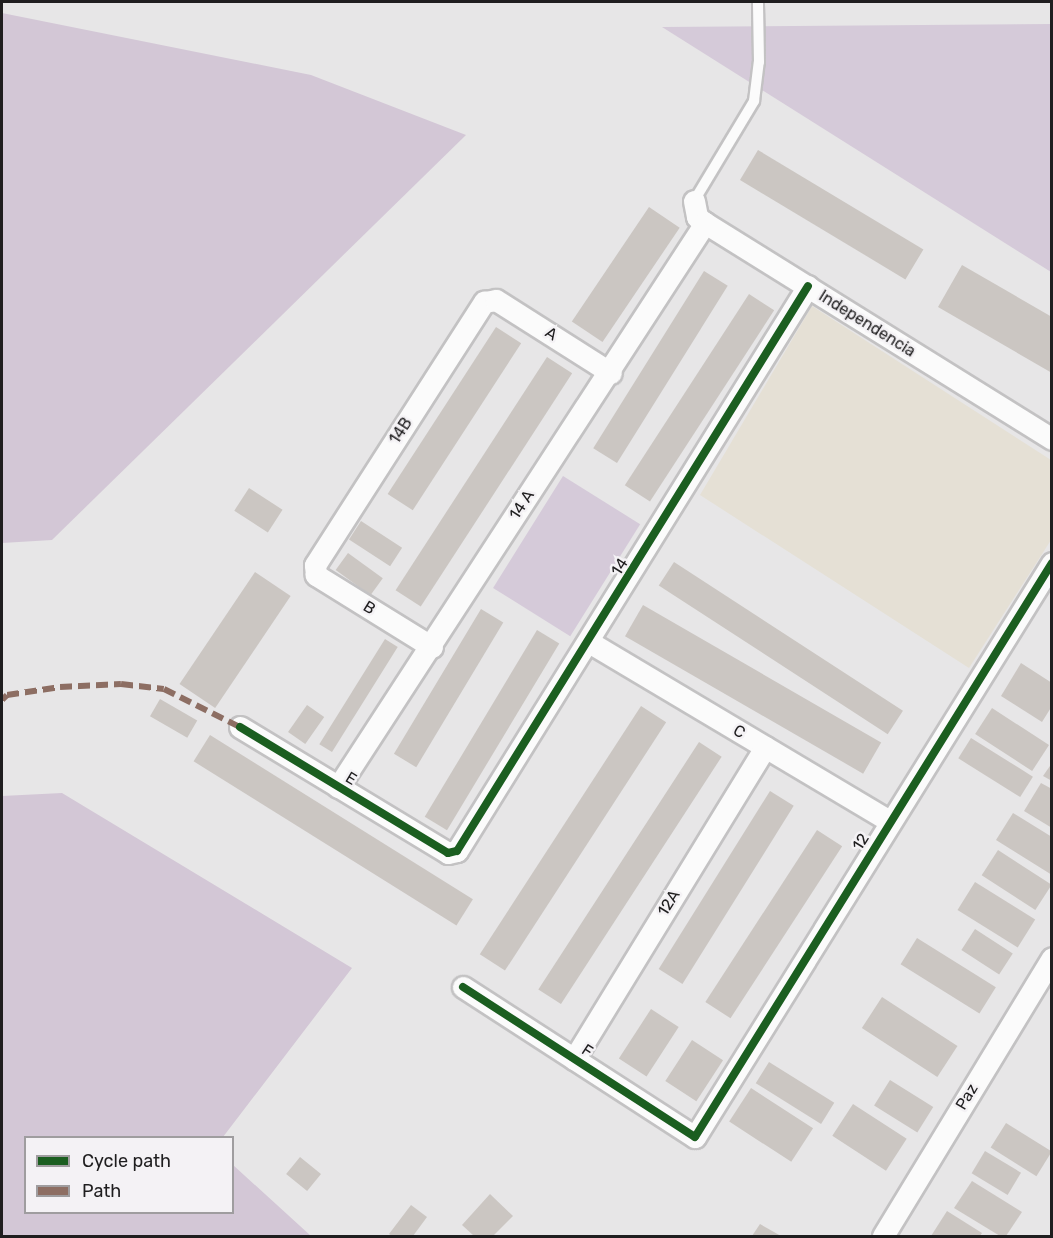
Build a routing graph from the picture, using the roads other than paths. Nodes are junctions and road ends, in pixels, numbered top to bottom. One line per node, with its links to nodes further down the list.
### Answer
1 (758, 2): 2 (lane)
2 (694, 201): 3 (street)
3 (705, 223): 4 (street, Independencia); 6 (street, 14 A)
4 (808, 286): 7 (street, Independencia); 10 (street, 14)
5 (490, 299): 6 (street, A); 9 (street, 14B)
6 (611, 372): 11 (street, 14 A)
7 (1052, 439)
8 (1052, 563): 15 (street, 12)
9 (315, 564): 11 (street, B)
10 (589, 642): 13 (street, C); 16 (street, 14)
11 (432, 646): 14 (street, 14 A)
12 (240, 727): 14 (street, E)
13 (765, 747): 15 (street, C); 19 (street, 12A)
14 (338, 787): 16 (street, E)
15 (889, 821): 20 (street, 12)
16 (448, 853)
17 (1052, 958): 21 (street, Paz)
18 (463, 987): 19 (street, F)
19 (574, 1059): 20 (street, F)
20 (695, 1137)
21 (883, 1236)

